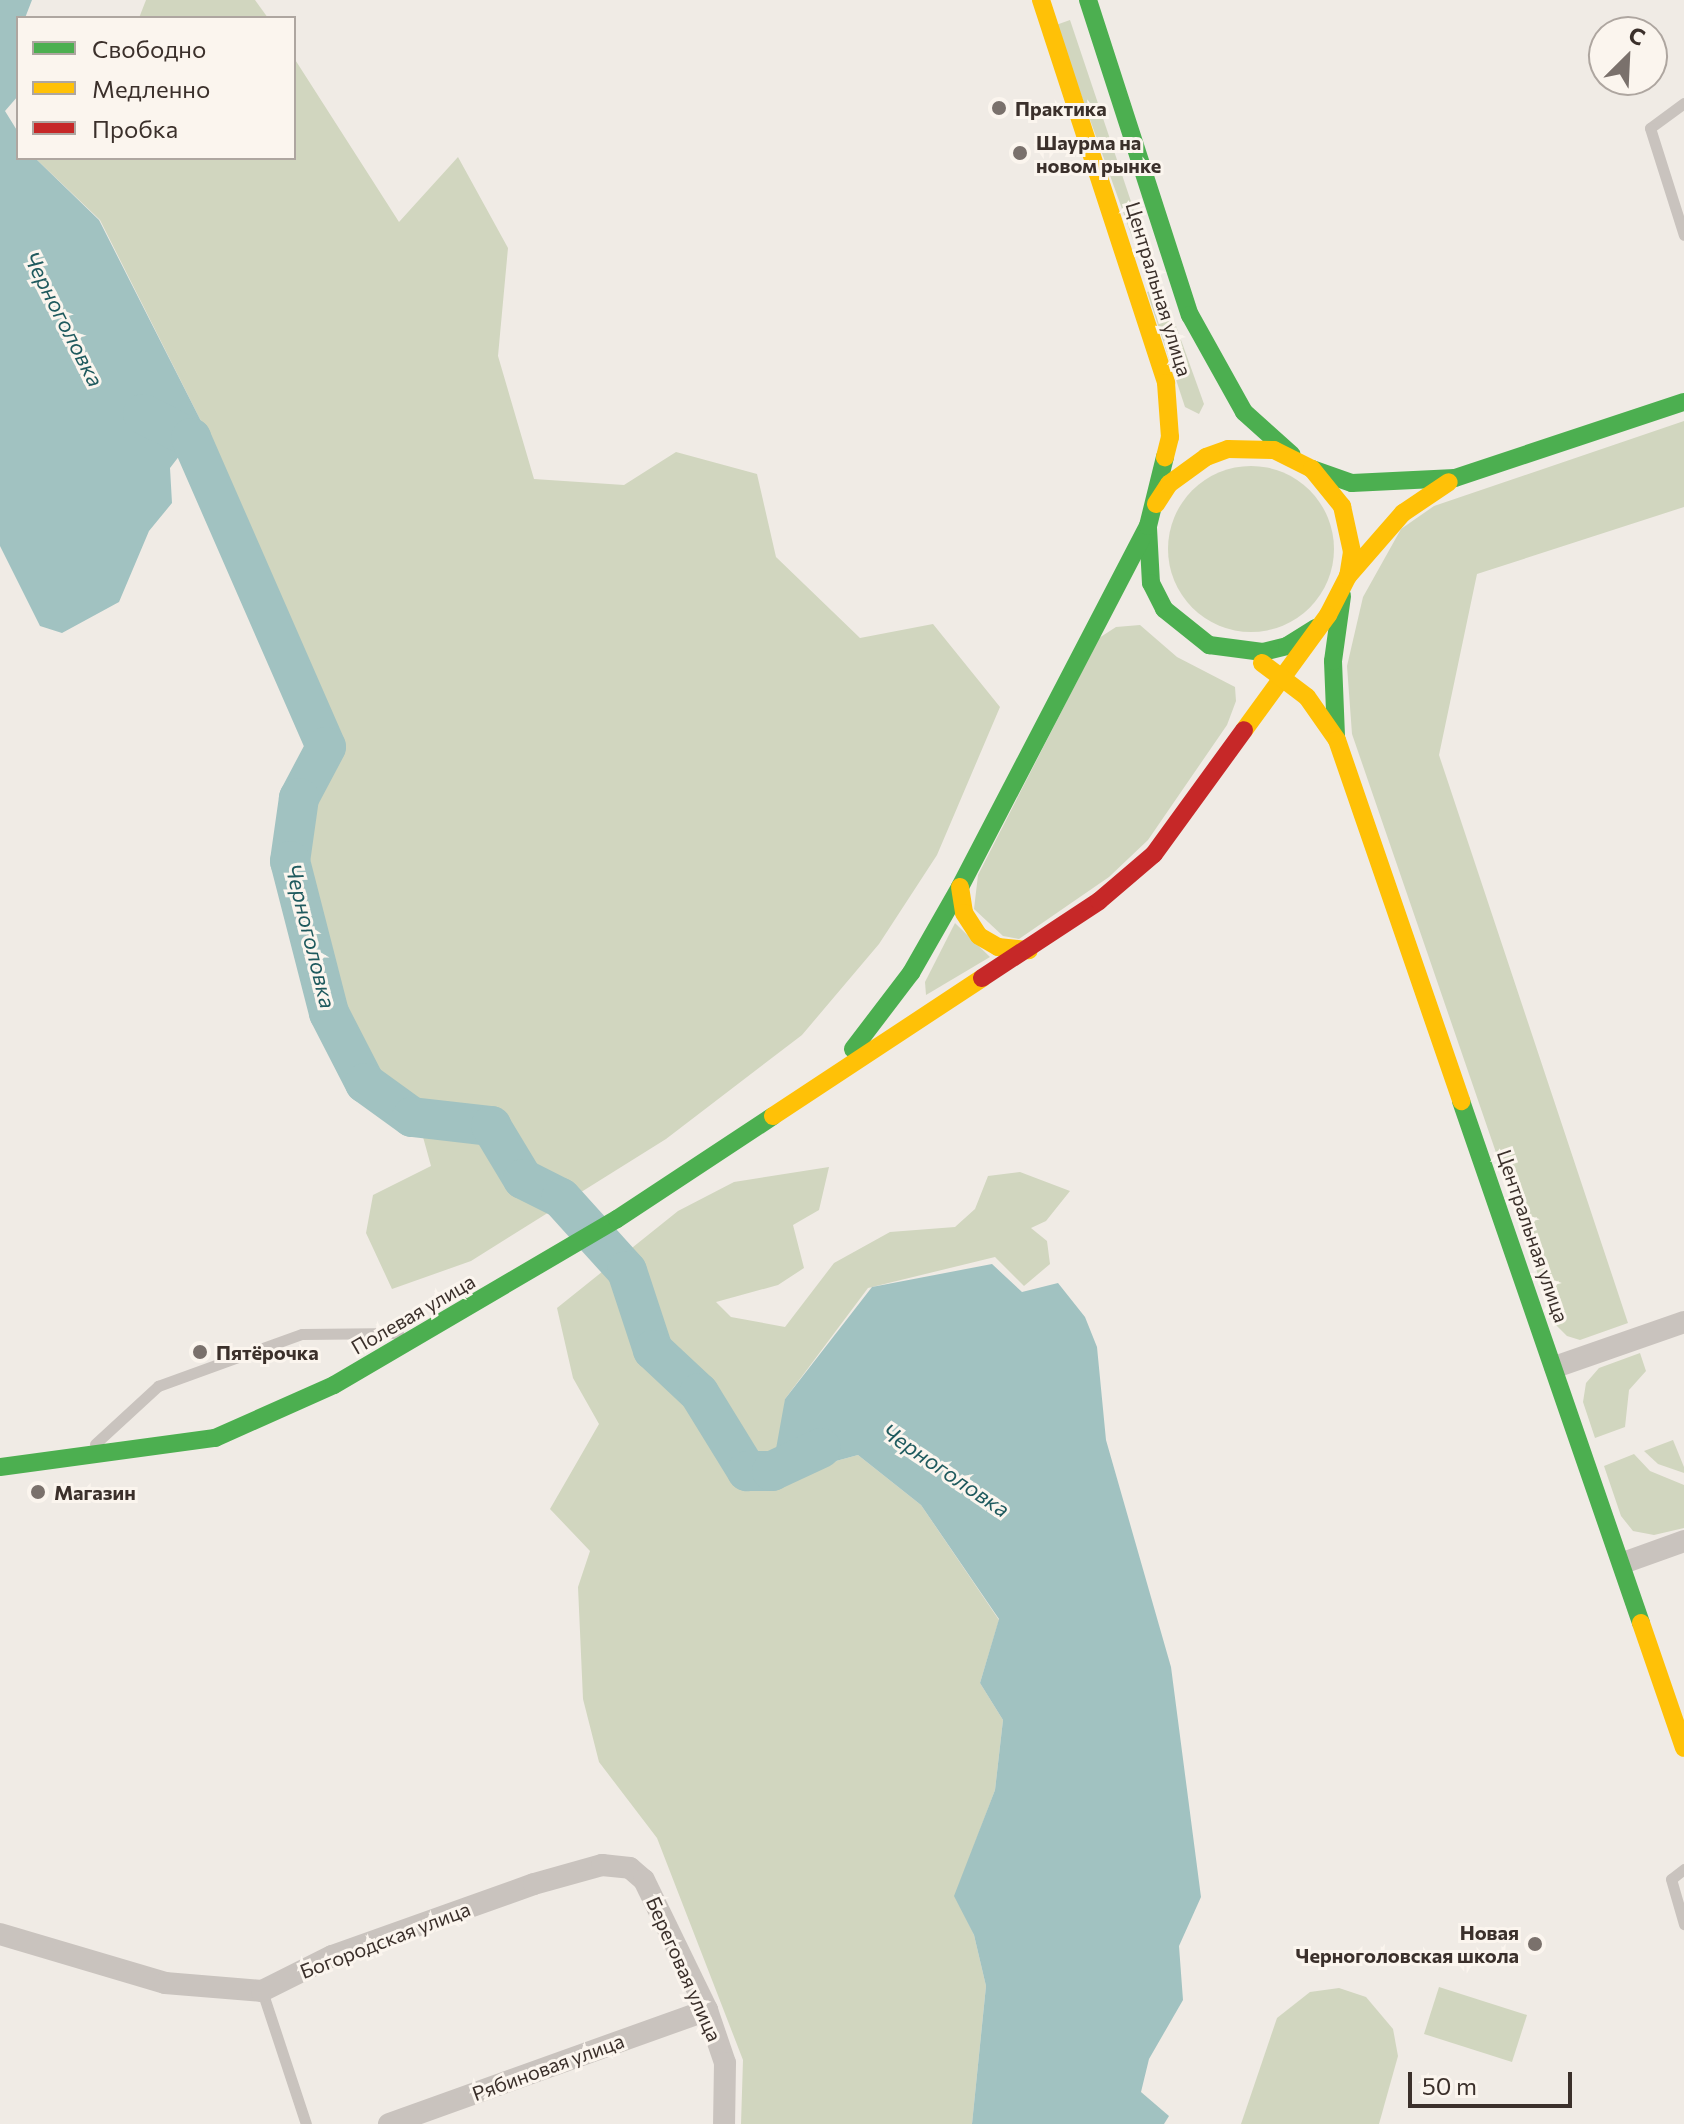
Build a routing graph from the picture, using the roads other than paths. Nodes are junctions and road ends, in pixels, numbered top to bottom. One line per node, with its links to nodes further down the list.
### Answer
1 (1041, 0): 9 (main road, Центральная улица)
2 (1088, 0): 6 (main road, Центральная улица)
3 (1684, 103): 4 (lane)
4 (1684, 235)
5 (1684, 402): 8 (main road)
6 (1296, 459): 7 (main road); 9 (main road)
7 (1312, 469): 8 (main road); 11 (main road)
8 (1455, 478): 11 (main road)
9 (1156, 504): 10 (main road)
10 (1148, 526): 13 (main road); 16 (main road)
11 (1346, 584): 12 (main road); 15 (main road)
12 (1328, 615): 13 (main road); 14 (main road, Полевая улица)
13 (1237, 653): 14 (main road)
14 (1284, 675): 15 (main road); 17 (main road, Полевая улица)
15 (1337, 740): 21 (main road, Центральная улица)
16 (960, 887): 17 (main road); 18 (main road)
17 (1029, 950): 18 (main road, Полевая улица)
18 (828, 1077): 20 (main road, Полевая улица)
19 (1684, 1322): 21 (street)
20 (427, 1333): 22 (main road, Полевая улица); 22 (lane)
21 (1555, 1367): 25 (main road, Центральная улица)
22 (79, 1459): 23 (main road, Полевая улица)
23 (0, 1467)
24 (1684, 1541): 25 (street)
25 (1623, 1563): 26 (main road, Центральная улица)
26 (1684, 1748)
27 (630, 1868): 31 (street, Богородская улица); 32 (street, Береговая улица)
28 (1684, 1869): 29 (lane)
29 (1684, 1924)
30 (0, 1934): 31 (street)
31 (262, 1991): 33 (lane)
32 (707, 2010): 34 (street, Рябиновая улица); 35 (street, Береговая улица)
33 (306, 2124)
34 (389, 2124)
35 (724, 2124)

